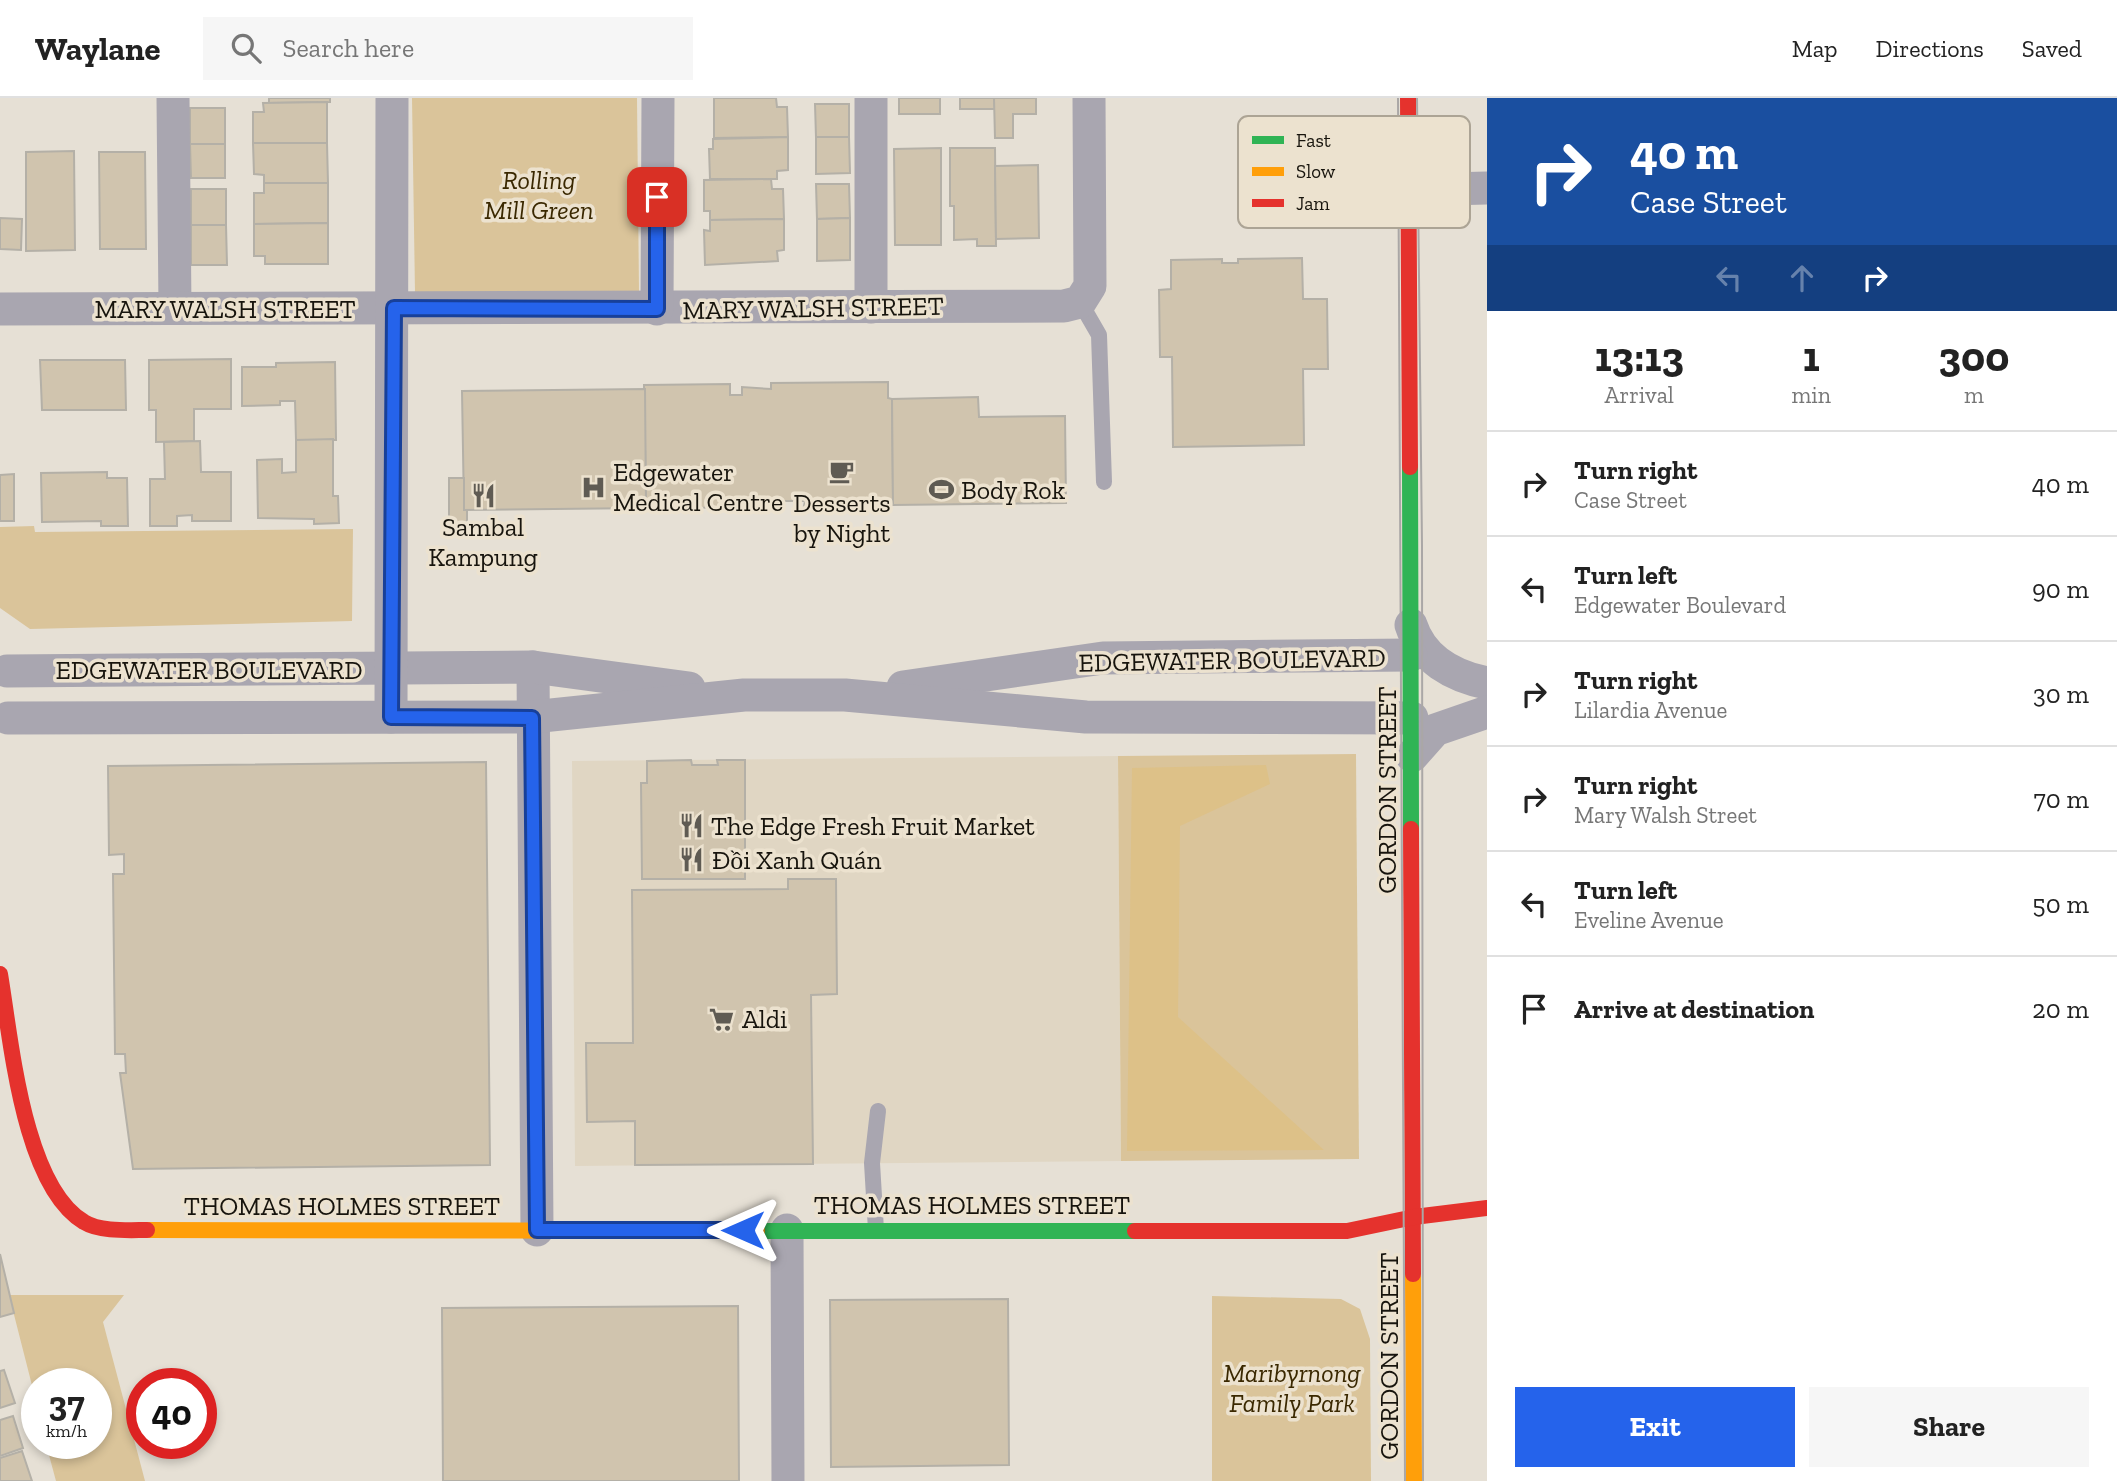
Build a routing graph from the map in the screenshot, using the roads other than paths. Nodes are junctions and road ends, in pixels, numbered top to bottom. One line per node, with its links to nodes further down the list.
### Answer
1 (173, 98): 13 (street)
2 (392, 98): 11 (street)
3 (658, 98): 14 (street)
4 (871, 98): 10 (street)
5 (1089, 98): 9 (street)
6 (1408, 98): 7 (street, GORDON STREET)
7 (1408, 116)
8 (1409, 228): 16 (street, GORDON STREET)
9 (1080, 302): 10 (street, MARY WALSH STREET); 15 (lane)
10 (871, 307): 14 (street, MARY WALSH STREET)
11 (394, 308): 13 (street, MARY WALSH STREET); 14 (street, MARY WALSH STREET); 19 (street)
12 (0, 309): 13 (street, MARY WALSH STREET)
13 (175, 309)
14 (657, 309)
15 (1104, 482)
16 (1411, 640): 20 (street); 22 (street, EDGEWATER BOULEVARD); 26 (street, GORDON STREET)
17 (4, 664): 19 (street, EDGEWATER BOULEVARD); 27 (street)
18 (533, 667): 19 (street, EDGEWATER BOULEVARD); 21 (street, EDGEWATER BOULEVARD); 25 (street)
19 (391, 669): 24 (street)
20 (1487, 683)
21 (744, 695): 22 (street, EDGEWATER BOULEVARD); 25 (street, EDGEWATER BOULEVARD)
22 (845, 695): 26 (street, EDGEWATER BOULEVARD)
23 (1487, 712): 28 (street)
24 (391, 717): 25 (street, EDGEWATER BOULEVARD); 27 (street, EDGEWATER BOULEVARD)
25 (532, 718): 33 (street)
26 (1412, 718): 28 (street, GORDON STREET)
27 (4, 725)
28 (1412, 756): 32 (street, GORDON STREET)
29 (0, 974): 33 (street, THOMAS HOLMES STREET)
30 (878, 1111): 35 (lane)
31 (1487, 1208): 32 (street, THOMAS HOLMES STREET)
32 (1414, 1217): 35 (street, THOMAS HOLMES STREET); 37 (street, GORDON STREET)
33 (537, 1230): 34 (street, THOMAS HOLMES STREET)
34 (787, 1230): 35 (street, THOMAS HOLMES STREET); 36 (street)
35 (876, 1230)
36 (788, 1481)
37 (1414, 1481)

